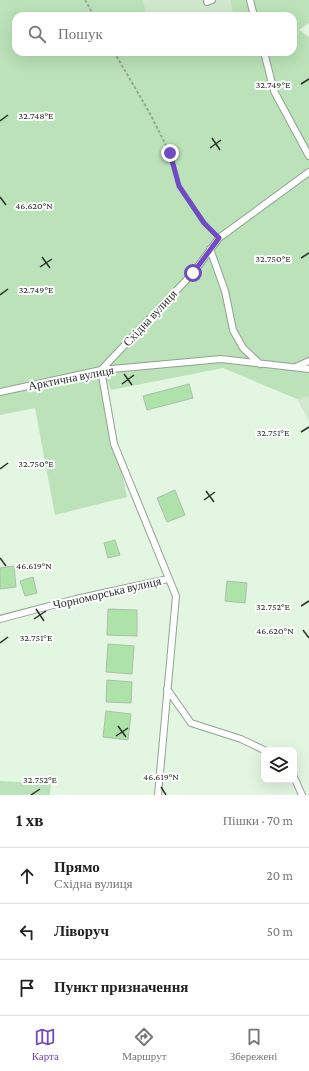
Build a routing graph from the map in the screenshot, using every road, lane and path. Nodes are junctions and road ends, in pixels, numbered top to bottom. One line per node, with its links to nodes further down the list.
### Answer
1 (85, 0): 3 (path)
2 (250, 0): 4 (lane)
3 (92, 12)
4 (253, 12)
5 (116, 56): 9 (path)
6 (265, 56): 7 (lane)
7 (309, 156)
8 (309, 172): 9 (lane, Східна вулиця)
9 (219, 238): 10 (lane, Східна вулиця)
10 (210, 249): 12 (lane); 15 (lane, Східна вулиця)
11 (309, 361): 13 (lane)
12 (260, 364): 13 (lane, Арктична вулиця); 15 (lane, Арктична вулиця)
13 (295, 367): 14 (lane, Арктична вулиця)
14 (309, 369)
15 (100, 370): 16 (lane, Арктична вулиця); 17 (lane)
16 (0, 392)
17 (168, 579): 18 (lane, Чорноморська вулиця); 19 (lane)
18 (0, 619)
19 (168, 689): 20 (lane); 22 (lane)
20 (261, 749)
21 (297, 783): 23 (lane)
22 (158, 795)
23 (302, 795)

